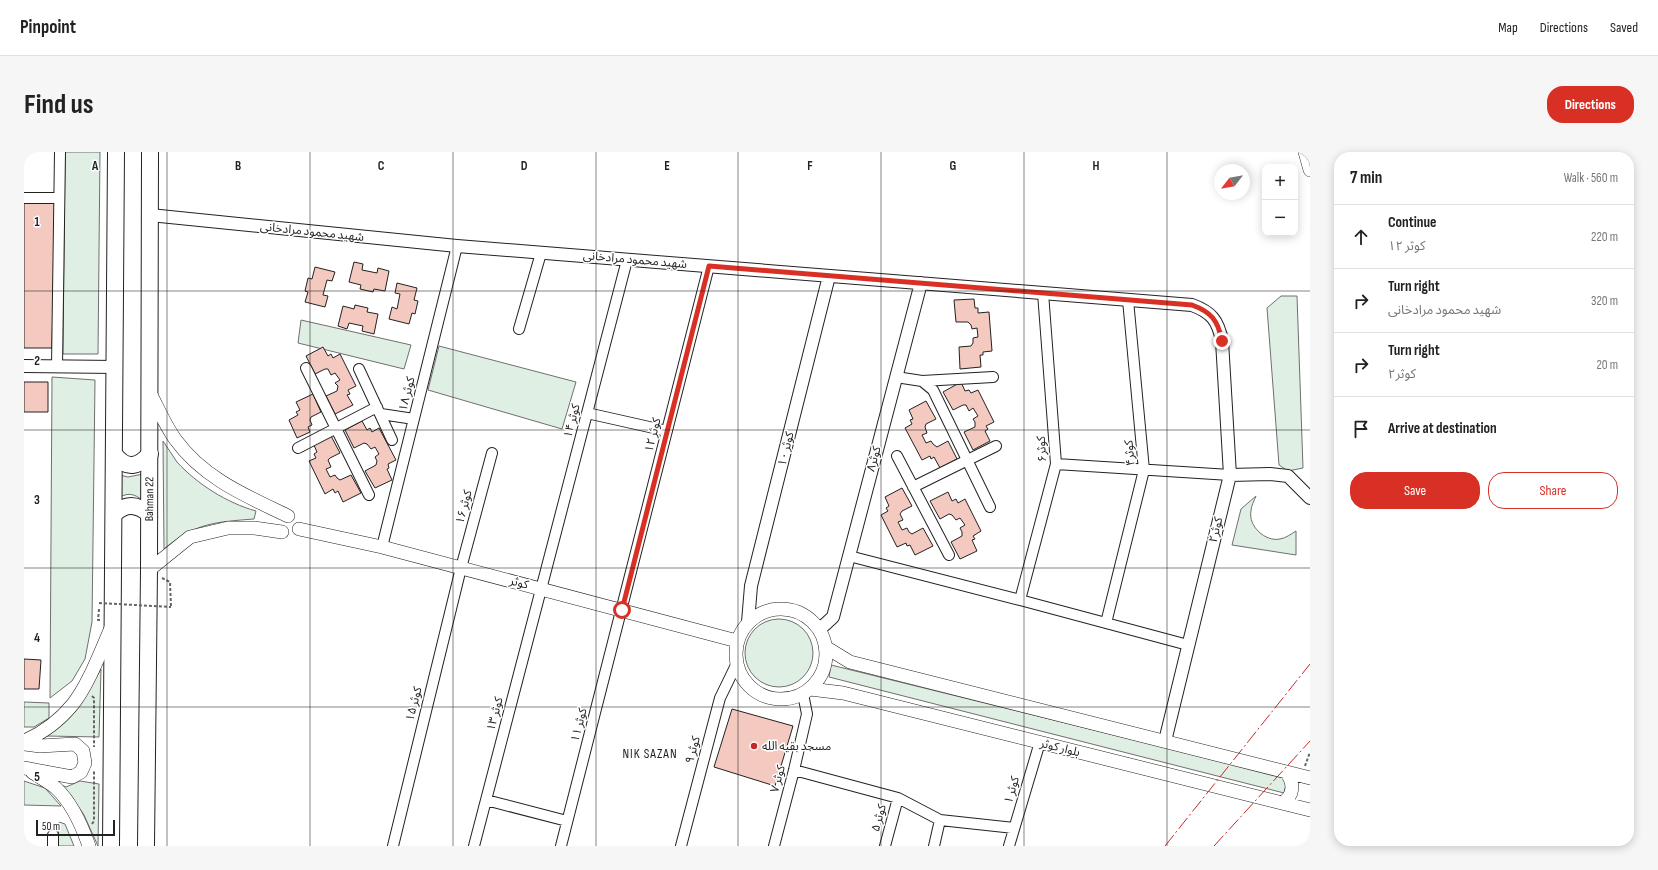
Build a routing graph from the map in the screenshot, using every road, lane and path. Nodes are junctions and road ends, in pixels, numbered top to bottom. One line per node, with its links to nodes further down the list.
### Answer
1 (60, 152): 7 (street)
2 (116, 152): 21 (highway)
3 (150, 152): 8 (highway, Bahman 22)
4 (1305, 152): 5 (main road)
5 (1310, 170)
6 (24, 198): 7 (street)
7 (59, 198): 20 (street)
8 (150, 215): 9 (street, شهید محمود مرادخانی); 27 (highway, Bahman 22)
9 (457, 246): 10 (street, شهید محمود مرادخانی); 30 (street, کوثر ۱۸)
10 (541, 253): 11 (street, شهید محمود مرادخانی); 18 (street)
11 (627, 260): 12 (street, شهید محمود مرادخانی); 29 (street, کوثر ۱۴)
12 (709, 266): 13 (street, شهید محمود مرادخانی); 32 (street, کوثر ۱۲)
13 (829, 276): 14 (street, شهید محمود مرادخانی); 64 (street, کوثر ۱۰)
14 (920, 283): 15 (street, شهید محمود مرادخانی); 24 (street, کوثر۸)
15 (1043, 293): 16 (street, شهید محمود مرادخانی); 41 (street, کوثر۶)
16 (1128, 300): 17 (street, شهید محمود مرادخانی); 42 (street, کوثر۴)
17 (1213, 318): 43 (street, کوثر۲)
18 (519, 329)
19 (24, 366): 20 (street)
20 (58, 366): 21 (street)
21 (116, 367): 38 (highway)
22 (306, 368): 31 (street)
23 (359, 369): 28 (street)
24 (896, 377): 26 (street); 55 (street, کوثر۸)
25 (992, 377): 26 (street)
26 (922, 381): 40 (street)
27 (150, 393): 37 (highway, Bahman 22); 50 (main road)
28 (379, 411): 30 (street); 31 (street); 33 (street)
29 (587, 413): 32 (street); 59 (street, کوثر ۱۴)
30 (414, 418): 53 (street, کوثر ۱۸)
31 (335, 428): 35 (street); 45 (street)
32 (667, 431): 61 (street, کوثر ۱۲)
33 (392, 440)
34 (996, 446): 40 (street)
35 (298, 448)
36 (492, 453): 56 (street, کوثر ۱۶)
37 (150, 454): 38 (highway); 49 (highway, Bahman 22)
38 (115, 455): 48 (highway)
39 (897, 456): 44 (street)
40 (967, 461): 44 (street); 47 (street)
41 (1056, 464): 42 (street); 60 (street, کوثر۶)
42 (1144, 470): 43 (street); 65 (street, کوثر۴)
43 (1230, 475): 46 (street); 68 (street, کوثر۲)
44 (913, 488): 54 (street)
45 (369, 495)
46 (1310, 498)
47 (990, 507)
48 (114, 514): 49 (highway); 63 (highway)
49 (149, 514): 57 (highway, Bahman 22)
50 (288, 516): 51 (main road); 52 (main road)
51 (299, 529): 52 (main road); 53 (main road, کوثر)
52 (282, 532): 57 (main road)
53 (382, 547): 56 (main road, کوثر)
54 (948, 555)
55 (849, 556): 60 (street); 66 (street, کوثر۸)
56 (461, 568): 59 (main road, کوثر); 91 (street, ۱۵ کوثر)
57 (149, 570): 90 (highway, Bahman 22)
58 (170, 582): 62 (path, bridge)
59 (541, 589): 61 (main road, کوثر); 80 (street, کوثر ۱۳)
60 (1020, 600): 65 (street)
61 (622, 610): 67 (main road, کوثر); 84 (street, کوثر ۱۱)
62 (98, 620)
63 (113, 622): 74 (main road); 89 (highway)
64 (748, 622): 66 (main road); 67 (main road)
65 (1106, 623): 68 (street)
66 (820, 629): 69 (main road)
67 (738, 641): 70 (main road)
68 (1188, 645): 72 (street, کوثر۲)
69 (826, 648): 71 (main road); 72 (main road)
70 (737, 664): 71 (main road); 94 (street, کوثر ۹)
71 (807, 691): 73 (main road, بلوار کوثر); 76 (street, کوثر ۷)
72 (1165, 741): 77 (main road)
73 (1040, 742): 81 (main road, بلوار کوثر); 85 (street, کوثر ۱)
74 (24, 743): 75 (main road)
75 (24, 768): 88 (main road)
76 (794, 770): 79 (street); 95 (street, کوثر ۷)
77 (1286, 772): 78 (main road); 81 (main road)
78 (1310, 778)
79 (898, 798): 83 (street); 96 (street, کوثر ۵)
80 (486, 800): 84 (street); 92 (street, کوثر ۱۳)
81 (1282, 803): 82 (main road, بلوار کوثر)
82 (1310, 810)
83 (940, 820): 85 (street); 97 (street)
84 (567, 821): 93 (street, کوثر ۱۱)
85 (1014, 828): 98 (street, کوثر ۱)
86 (53, 835): 87 (street)
87 (53, 846)
88 (89, 846)
89 (111, 846)
90 (146, 846)
91 (393, 846)
92 (474, 846)
93 (561, 846)
94 (681, 846)
95 (774, 846)
96 (885, 846)
97 (934, 846)
98 (1009, 846)

